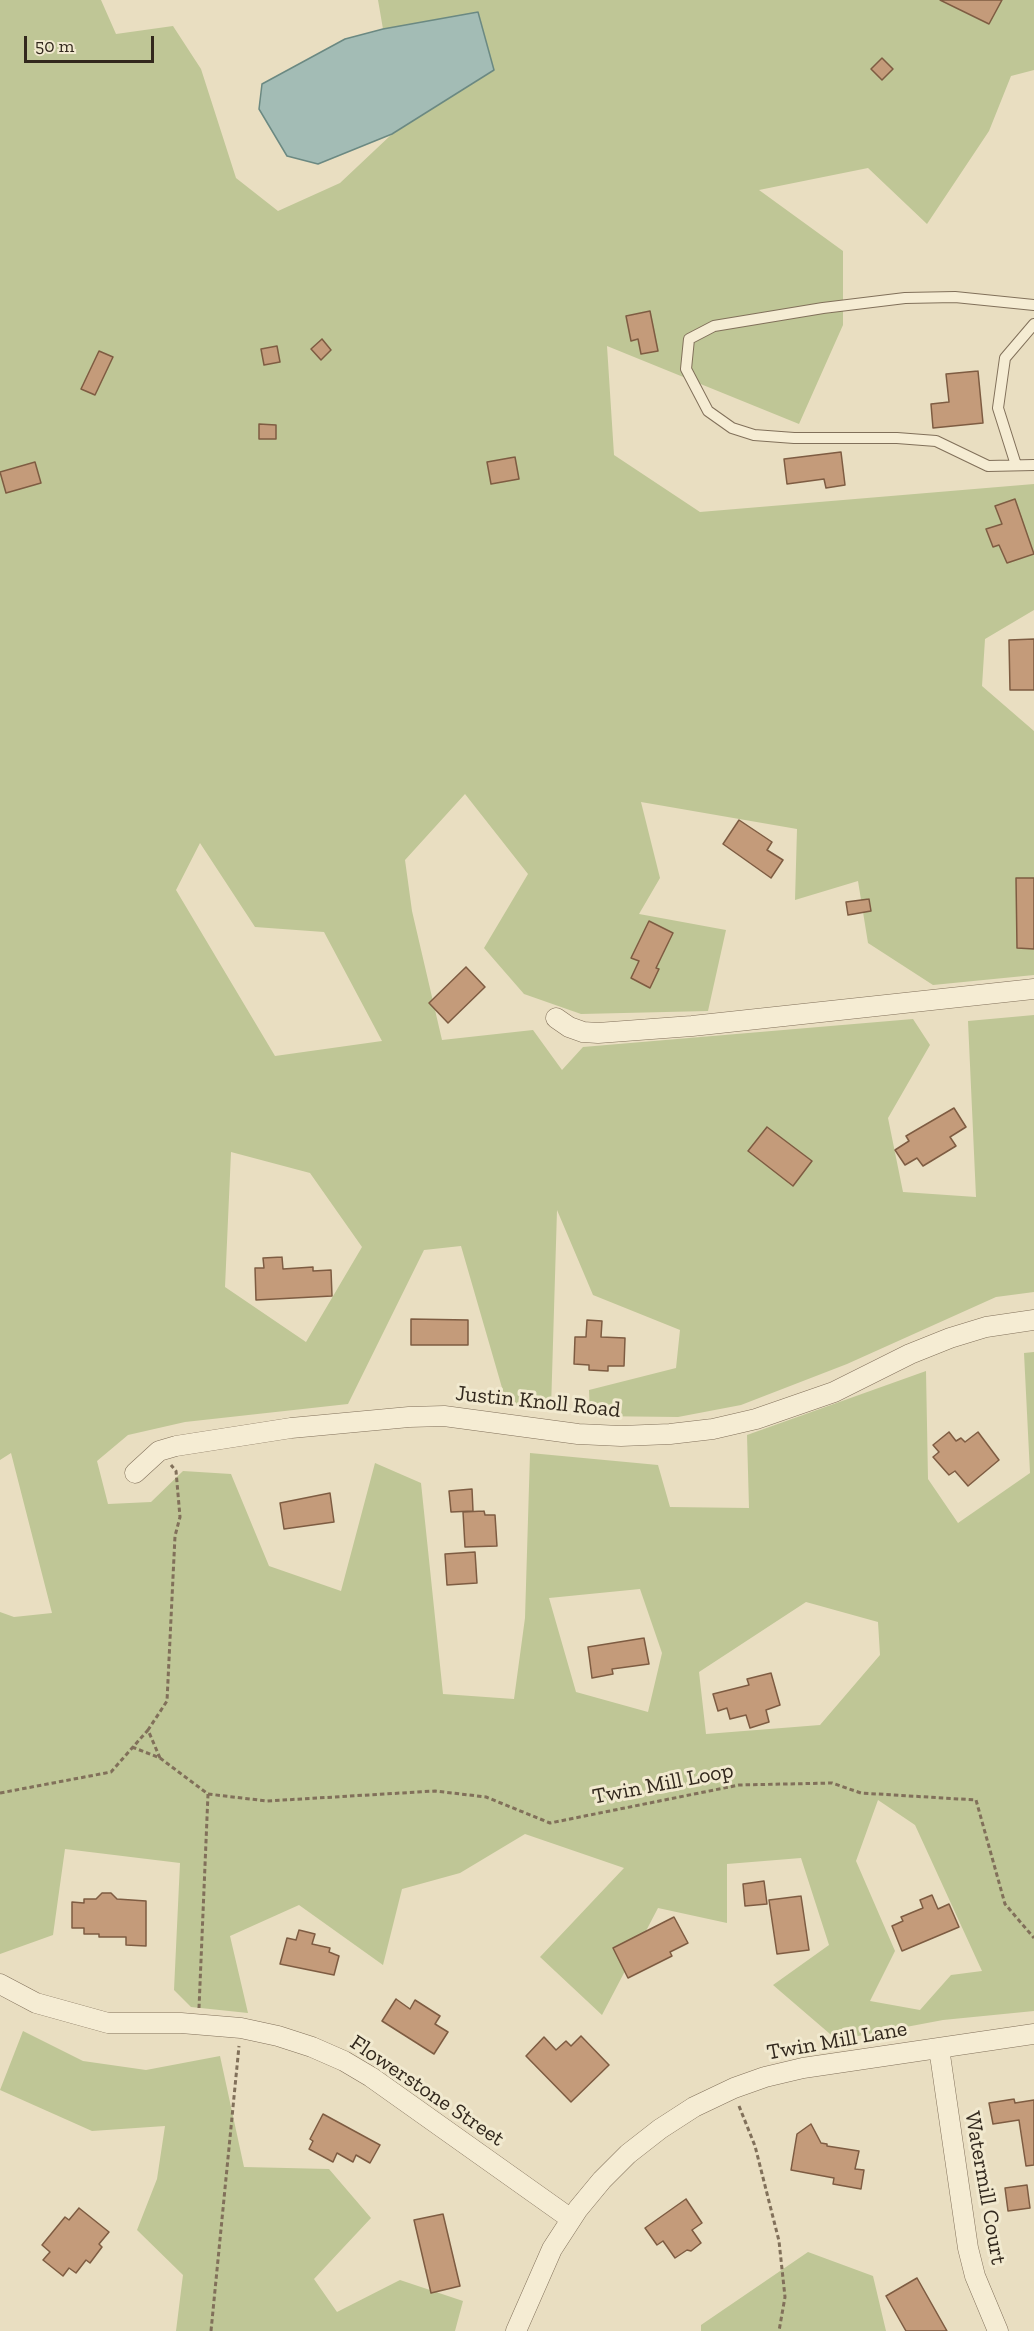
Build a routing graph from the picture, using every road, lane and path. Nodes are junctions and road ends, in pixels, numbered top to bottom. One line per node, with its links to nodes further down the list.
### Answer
1 (1034, 306): 3 (lane)
2 (1034, 324): 3 (lane)
3 (1016, 465): 4 (lane)
4 (1034, 465)
5 (1034, 988): 6 (street)
6 (556, 1018)
7 (1034, 1320): 8 (street, Justin Knoll Road)
8 (159, 1451): 9 (street, Justin Knoll Road); 10 (path)
9 (135, 1473)
10 (148, 1730): 11 (path); 12 (path)
11 (132, 1748): 12 (path); 13 (path)
12 (160, 1758): 14 (path)
13 (0, 1793)
14 (208, 1794): 15 (path, Twin Mill Loop); 17 (path)
15 (1034, 1938)
16 (2, 1991): 17 (street, Flowerstone Street)
17 (198, 2025): 18 (street, Flowerstone Street)
18 (241, 2028): 22 (street, Flowerstone Street); 23 (path)
19 (1034, 2034): 20 (street, Twin Mill Lane)
20 (939, 2048): 21 (street, Twin Mill Lane); 26 (street, Watermill Court)
21 (734, 2088): 22 (street, Twin Mill Lane); 25 (path)
22 (571, 2219): 24 (street, Twin Mill Lane)
23 (210, 2331)
24 (516, 2331)
25 (779, 2331)
26 (998, 2331)

